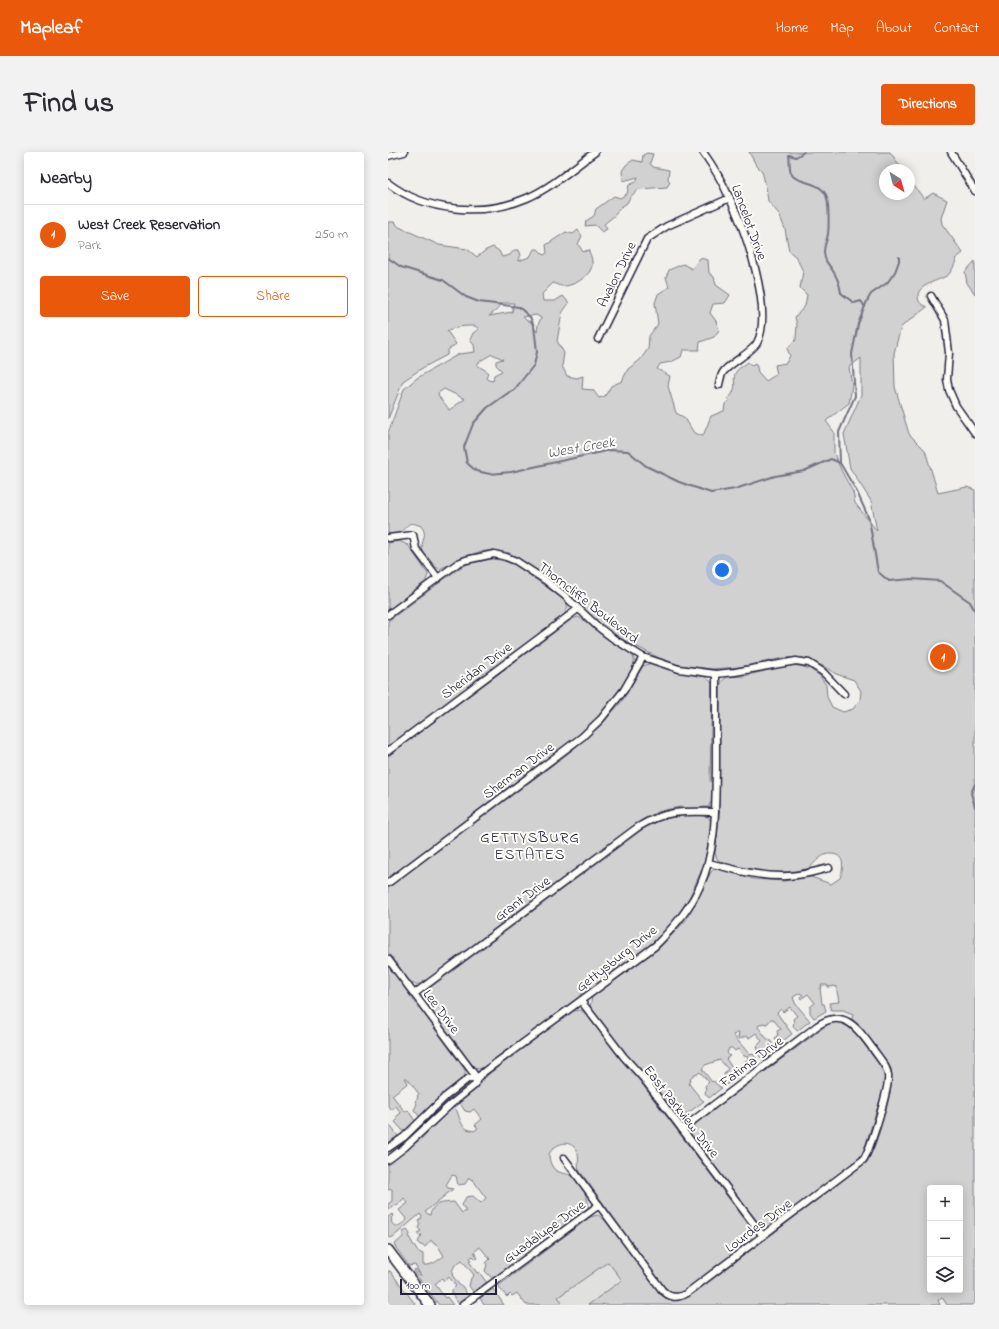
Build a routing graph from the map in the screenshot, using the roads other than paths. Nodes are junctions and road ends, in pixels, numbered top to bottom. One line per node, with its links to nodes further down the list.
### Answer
1 (404, 152): 5 (street)
2 (595, 152): 6 (street)
3 (703, 152): 8 (street, Lancelot Drive)
4 (951, 152): 7 (street)
5 (388, 156)
6 (388, 183)
7 (975, 191)
8 (730, 198): 10 (street, Avalon Drive); 11 (street, Lancelot Drive)
9 (931, 296): 12 (street)
10 (598, 339)
11 (719, 385)
12 (975, 433)
13 (388, 538): 14 (street)
14 (438, 578): 15 (street, Thorncliffe Boulevard); 16 (street, Thorncliffe Boulevard)
15 (578, 609): 17 (street, Thorncliffe Boulevard); 20 (street, Sheridan Drive)
16 (388, 615)
17 (643, 657): 18 (street, Thorncliffe Boulevard); 24 (street, Sherman Drive)
18 (716, 674): 19 (street, Thorncliffe Boulevard); 21 (street, Gettysburg Drive)
19 (844, 694)
20 (388, 751)
21 (715, 812): 22 (street, Gettysburg Drive); 26 (street, Grant Drive)
22 (709, 863): 23 (street); 27 (street, Gettysburg Drive)
23 (829, 868)
24 (388, 883)
25 (388, 959): 26 (street, Lee Drive)
26 (414, 994): 29 (street, Lee Drive)
27 (581, 1001): 29 (street, Gettysburg Drive); 30 (street, East Parkview Drive)
28 (838, 1019): 30 (street, Fatima Drive); 35 (street, Lourdes Drive)
29 (477, 1078): 31 (street, Gettysburg Drive); 33 (street, Gettysburg Drive)
30 (682, 1129): 35 (street, East Parkview Drive)
31 (388, 1148)
32 (564, 1158): 34 (street, Lourdes Drive)
33 (388, 1160)
34 (599, 1205): 35 (street, Lourdes Drive); 38 (street, Guadalupe Drive)
35 (763, 1236)
36 (388, 1250): 37 (main road)
37 (430, 1305)
38 (464, 1305)

